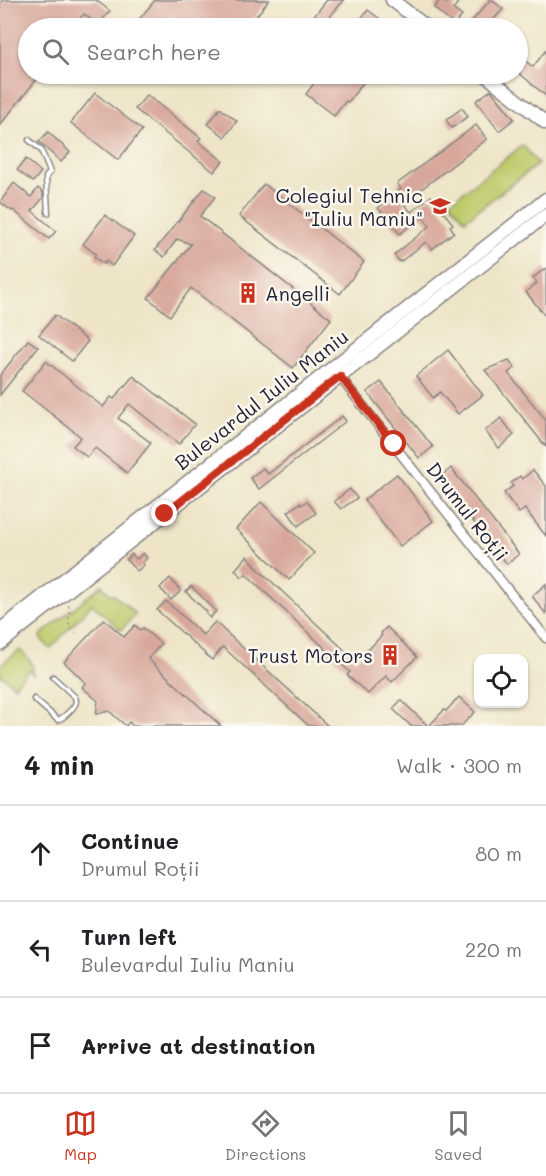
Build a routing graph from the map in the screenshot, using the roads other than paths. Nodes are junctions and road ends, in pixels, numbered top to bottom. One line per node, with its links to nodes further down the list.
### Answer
1 (392, 0): 2 (main road)
2 (415, 18)
3 (497, 84): 4 (main road)
4 (546, 123)
5 (29, 140): 7 (lane)
6 (546, 199): 9 (main road, Bulevardul Iuliu Maniu)
7 (48, 213)
8 (546, 215): 10 (main road, Bulevardul Iuliu Maniu)
9 (522, 217): 10 (main road); 12 (main road, Bulevardul Iuliu Maniu)
10 (491, 258): 11 (main road, Bulevardul Iuliu Maniu)
11 (340, 376): 13 (main road, Bulevardul Iuliu Maniu); 15 (street, Drumul Roții)
12 (155, 508): 13 (main road); 14 (main road, Bulevardul Iuliu Maniu)
13 (146, 529): 14 (main road, Bulevardul Iuliu Maniu)
14 (6, 632)
15 (546, 638)
16 (53, 677): 17 (lane)
17 (33, 699)

